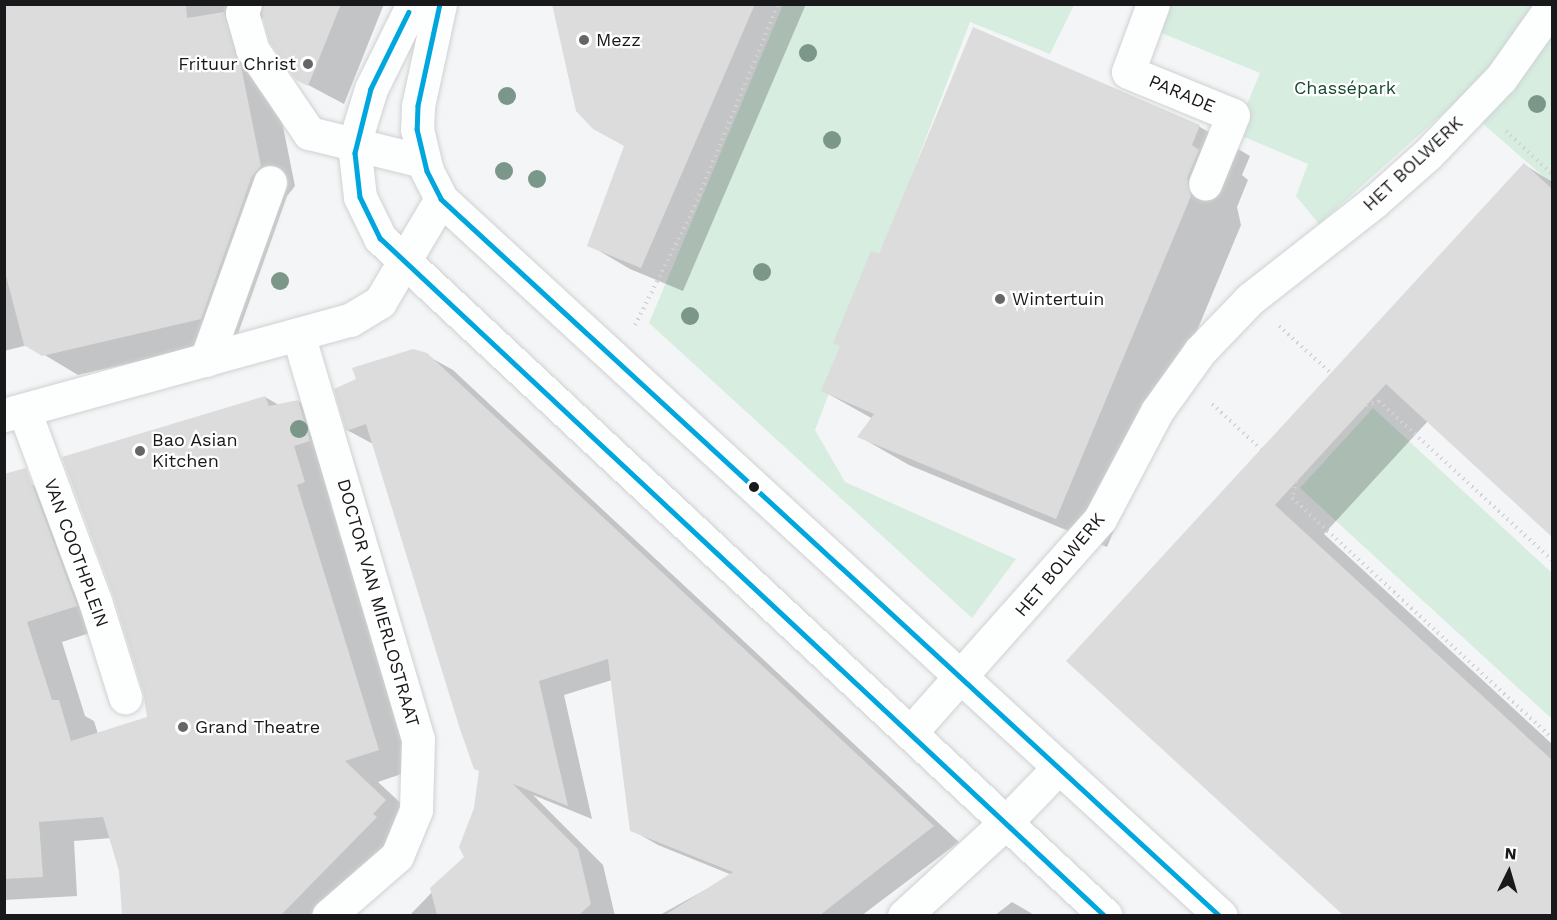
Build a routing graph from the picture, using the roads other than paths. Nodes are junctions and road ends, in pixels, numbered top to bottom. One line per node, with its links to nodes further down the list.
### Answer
1 (245, 4): 6 (street)
2 (413, 4): 6 (street)
3 (440, 4): 7 (street)
4 (1153, 4): 9 (street, PARADE)
5 (1552, 6): 15 (street, HET BOLWERK)
6 (356, 160): 7 (street); 11 (street)
7 (423, 161): 10 (street)
8 (270, 182): 13 (street)
9 (1205, 184)
10 (441, 198): 11 (street, VAN COOTHPLEIN); 15 (street)
11 (404, 263): 12 (street, VAN COOTHPLEIN); 17 (street)
12 (298, 334): 13 (street, VAN COOTHPLEIN); 20 (street, DOCTOR VAN MIERLOSTRAAT)
13 (206, 360): 14 (street, VAN COOTHPLEIN)
14 (10, 409): 16 (street, VAN COOTHPLEIN)
15 (963, 676): 17 (street, HET BOLWERK); 18 (street)
16 (125, 697)
17 (909, 733): 19 (street)
18 (1059, 767): 19 (street); 23 (street)
19 (1005, 823): 21 (street); 22 (street)
20 (328, 915)
21 (904, 915)
22 (1106, 915)
23 (1221, 915)

